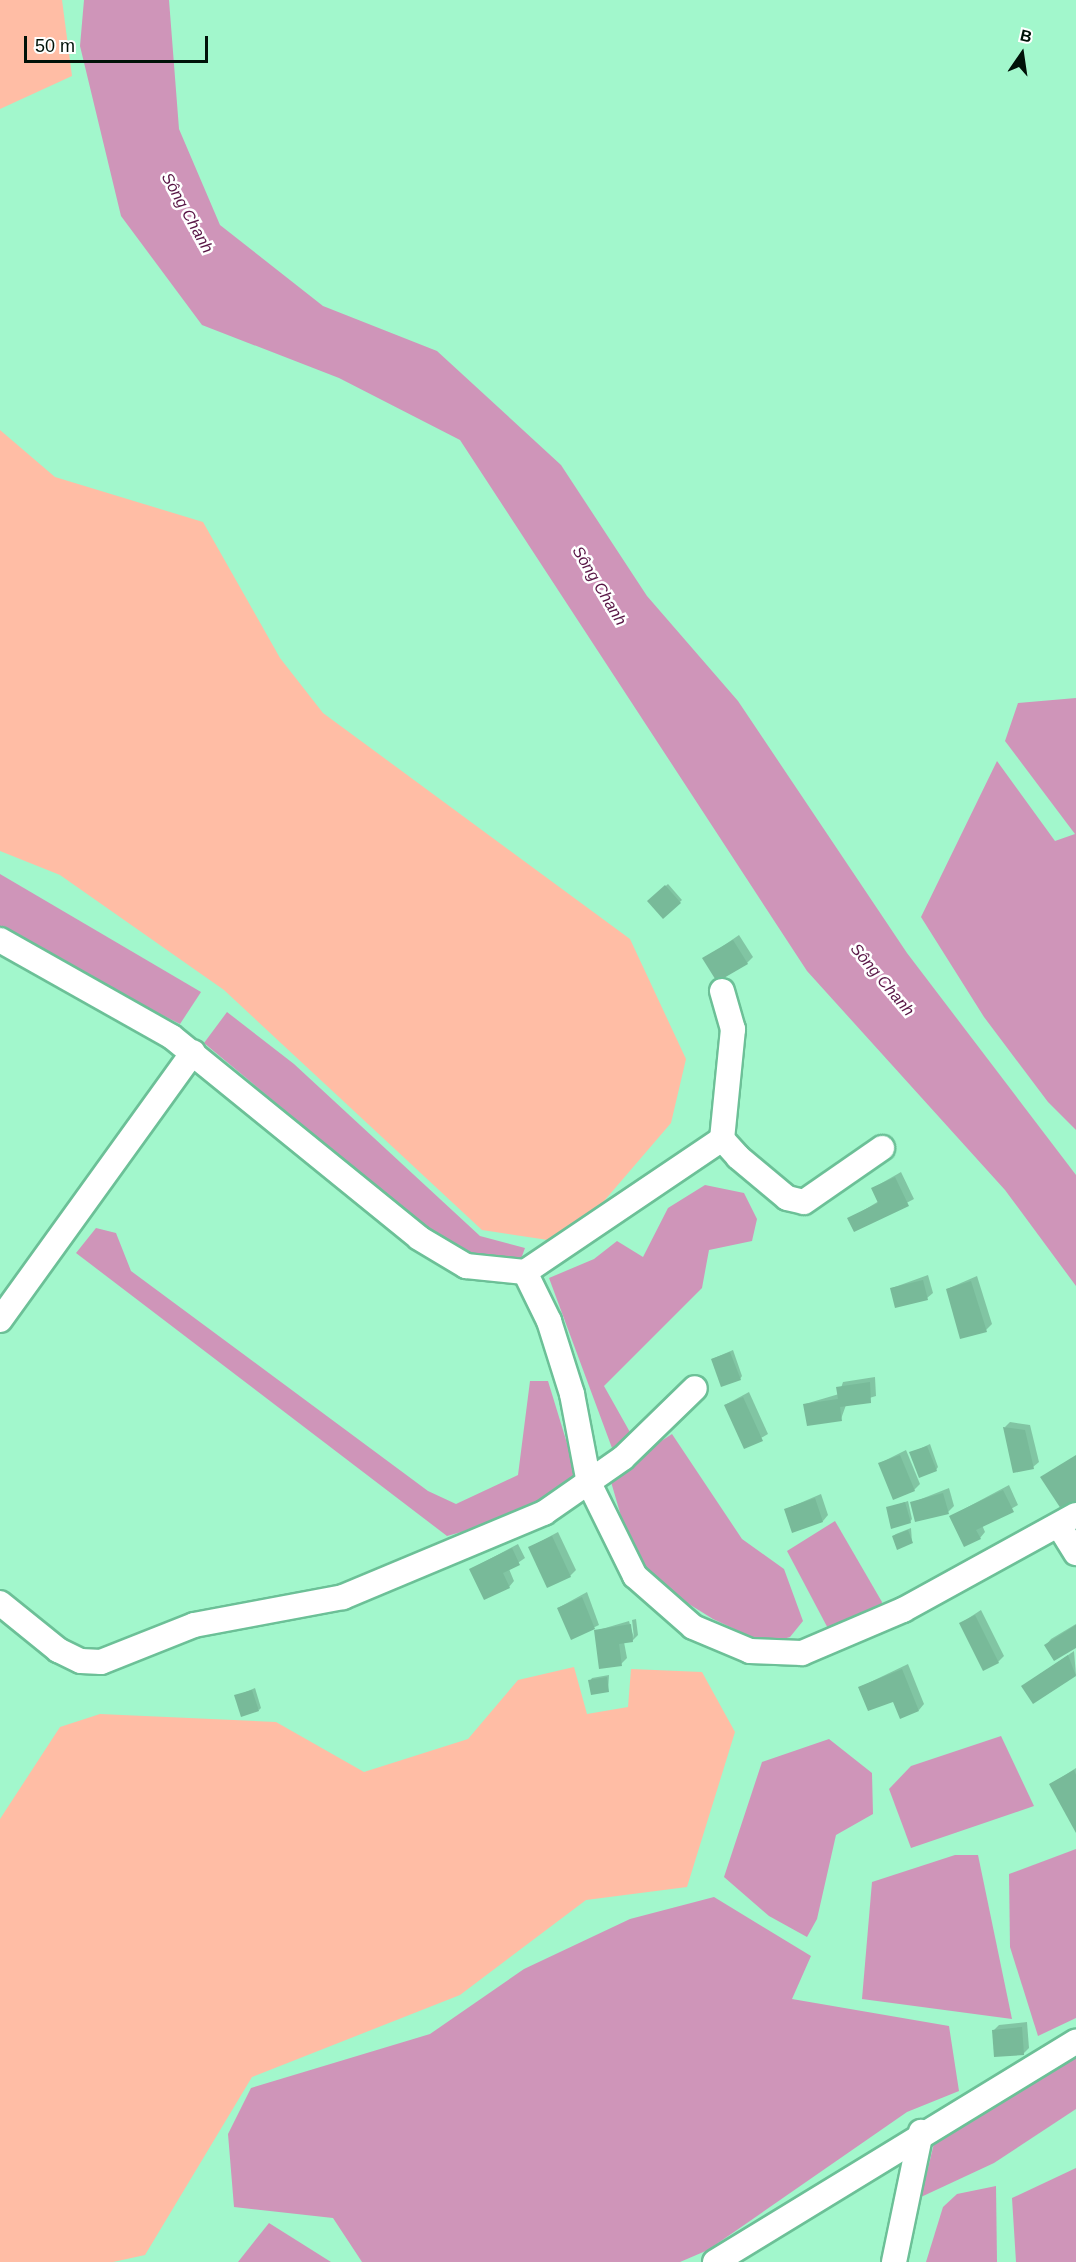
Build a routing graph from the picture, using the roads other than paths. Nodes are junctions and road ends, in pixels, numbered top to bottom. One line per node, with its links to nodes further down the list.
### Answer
1 (0, 940): 3 (street)
2 (722, 991): 4 (street)
3 (193, 1052): 6 (street); 7 (street)
4 (722, 1139): 5 (street); 6 (street)
5 (882, 1148)
6 (525, 1272): 9 (street)
7 (0, 1320)
8 (695, 1388): 9 (street)
9 (589, 1483): 10 (street); 12 (street)
10 (1067, 1520): 11 (street)
11 (1076, 1553)
12 (0, 1603)
13 (1076, 2042): 14 (street)
14 (921, 2132): 15 (street); 16 (street)
15 (715, 2262)
16 (894, 2262)

